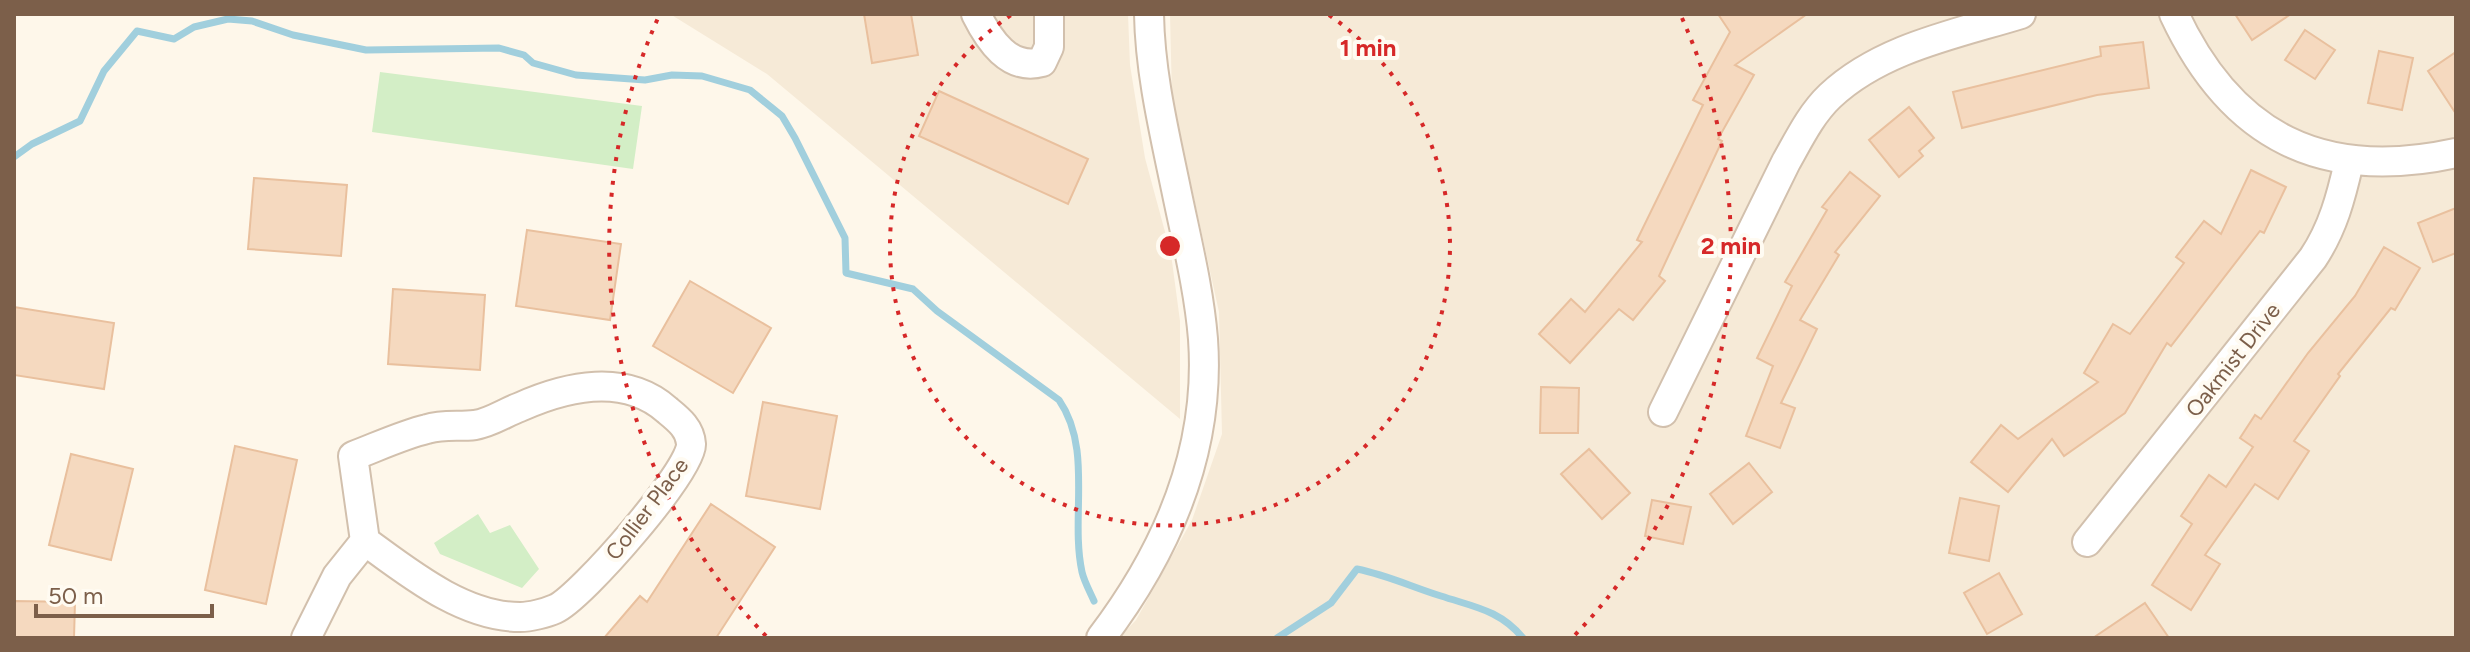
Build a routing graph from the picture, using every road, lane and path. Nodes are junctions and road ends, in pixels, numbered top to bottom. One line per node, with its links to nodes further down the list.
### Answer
1 (976, 14): 2 (street)
2 (1049, 14)
3 (1149, 14): 12 (street)
4 (2021, 14): 8 (street)
5 (2174, 14): 7 (street)
6 (2456, 153): 7 (street)
7 (2349, 162): 10 (street, Oakmist Drive)
8 (1663, 412)
9 (365, 541): 9 (street, Collier Place); 11 (street)
10 (2087, 542)
11 (306, 638)
12 (1101, 638)

